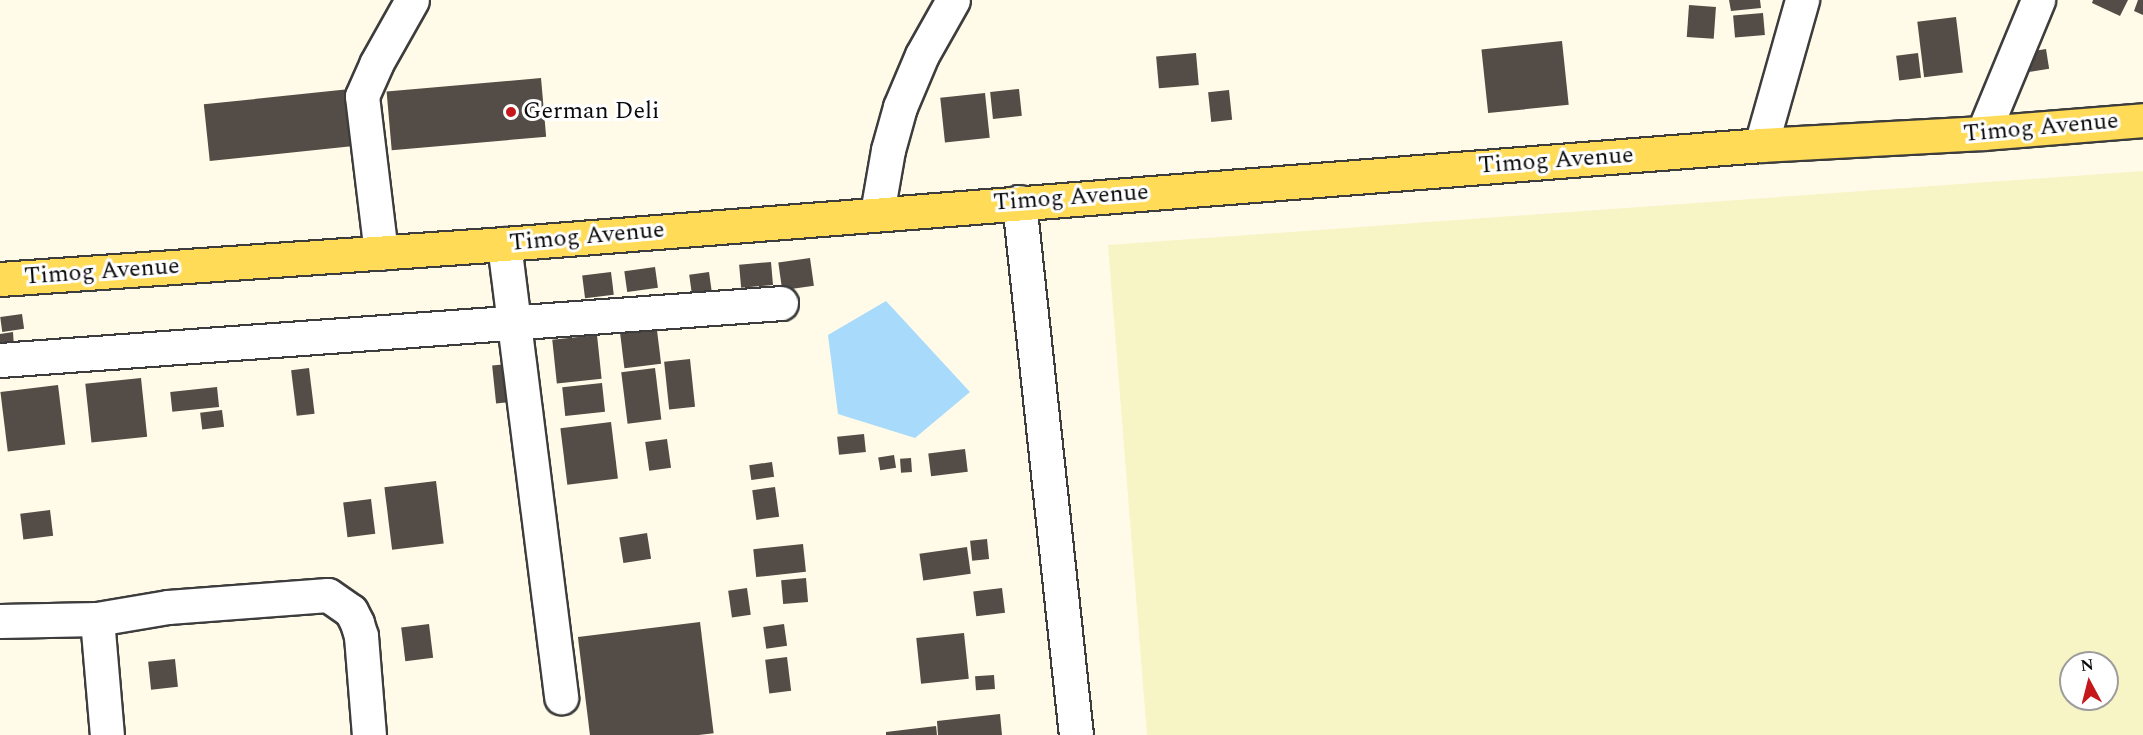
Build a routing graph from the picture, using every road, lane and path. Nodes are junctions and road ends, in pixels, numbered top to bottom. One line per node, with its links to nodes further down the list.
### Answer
1 (412, 0): 11 (street)
2 (953, 0): 9 (street)
3 (1802, 0): 7 (street)
4 (2038, 0): 6 (street)
5 (2143, 120): 6 (main road, Timog Avenue)
6 (1983, 133): 7 (main road, Timog Avenue)
7 (1761, 145): 8 (main road, Timog Avenue)
8 (1019, 202): 9 (main road, Timog Avenue); 21 (street)
9 (877, 213): 10 (main road, Timog Avenue)
10 (504, 244): 11 (main road, Timog Avenue); 14 (street)
11 (381, 253): 12 (main road, Timog Avenue)
12 (0, 279)
13 (781, 303): 14 (street)
14 (514, 321): 15 (street); 18 (street)
15 (0, 360)
16 (97, 619): 17 (street); 19 (street); 20 (street)
17 (0, 621)
18 (561, 697)
19 (107, 735)
20 (369, 735)
21 (1076, 735)

